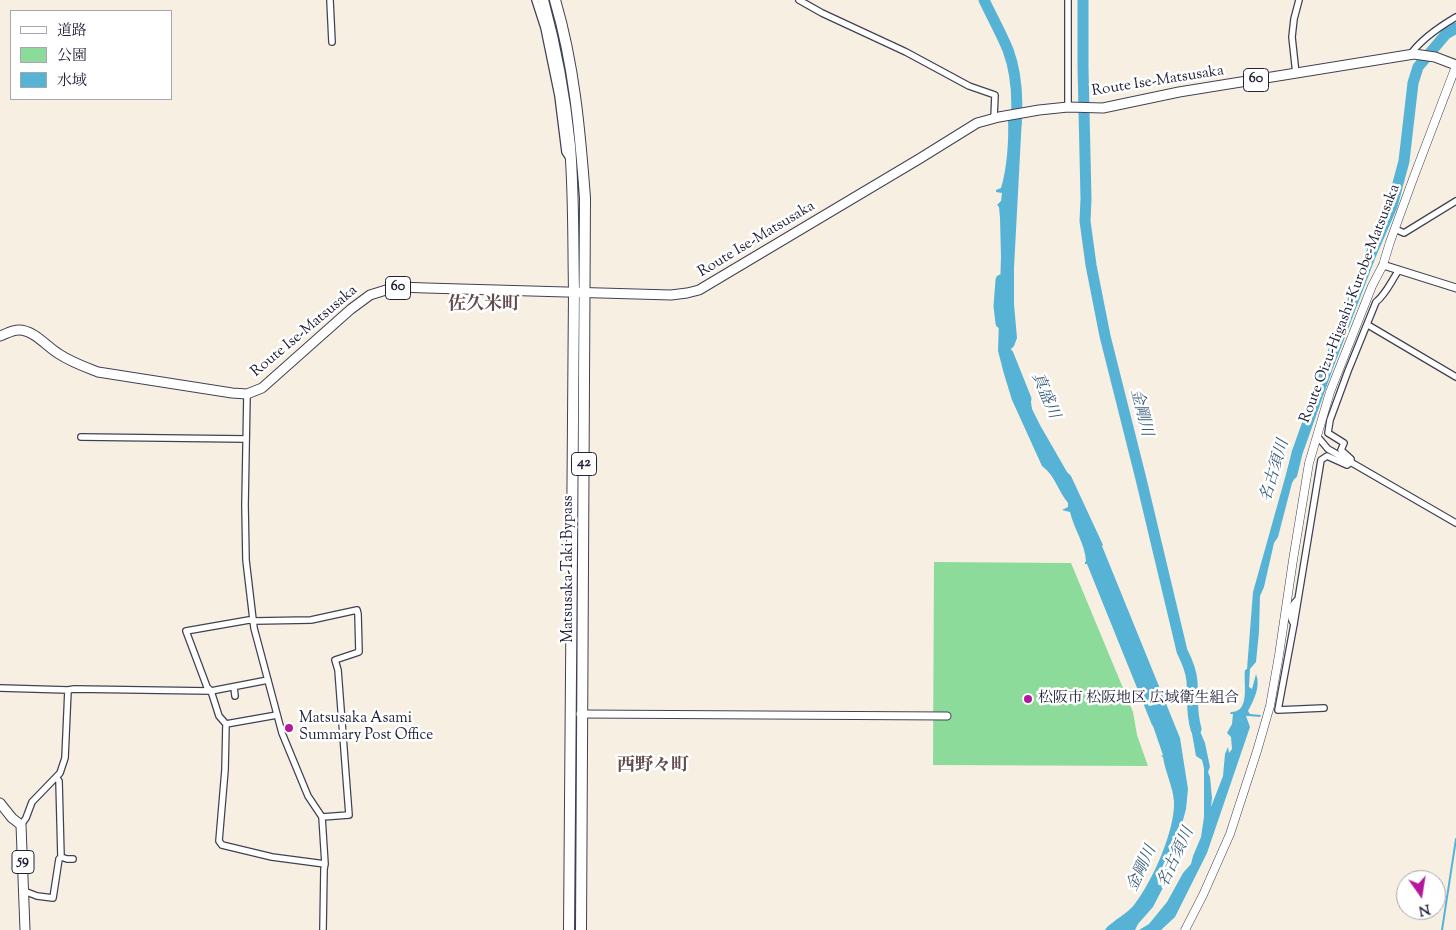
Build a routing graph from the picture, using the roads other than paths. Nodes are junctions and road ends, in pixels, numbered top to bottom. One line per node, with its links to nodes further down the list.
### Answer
1 (330, 0): 9 (street)
2 (535, 0): 15 (street)
3 (543, 0): 15 (highway, Matsusaka-Taki Bypass / 42)
4 (555, 0): 22 (highway, Matsusaka-Taki Bypass / 42)
5 (799, 0): 14 (street)
6 (1068, 0): 13 (street)
7 (1300, 0): 12 (street)
8 (1456, 17): 10 (street)
9 (332, 42)
10 (1412, 55): 11 (main road, Route Ise-Matsusaka / 60); 12 (main road, Route Ise-Matsusaka / 60)
11 (1456, 65): 17 (main road, Route Oizu-Higashi-Kurobe-Matsusaka)
12 (1296, 74): 13 (main road, Route Ise-Matsusaka / 60)
13 (1068, 108): 14 (main road, Route Ise-Matsusaka / 60)
14 (996, 118): 22 (main road, Route Ise-Matsusaka / 60)
15 (570, 161): 21 (highway, Matsusaka-Taki Bypass / 42)
16 (1456, 201): 17 (street)
17 (1394, 229): 18 (main road, Route Oizu-Higashi-Kurobe-Matsusaka)
18 (1383, 265): 19 (street); 27 (main road, Route Oizu-Higashi-Kurobe-Matsusaka)
19 (1399, 270): 20 (street); 23 (street)
20 (1456, 288)
21 (574, 292): 22 (main road, Route Ise-Matsusaka / 60); 26 (main road, Route Ise-Matsusaka / 60); 46 (highway, Matsusaka-Taki Bypass / 42)
22 (586, 292): 43 (highway, Matsusaka-Taki Bypass / 42)
23 (1368, 325): 25 (street); 30 (street)
24 (0, 336): 26 (main road, Route Ise-Matsusaka)
25 (1456, 377)
26 (247, 394): 29 (street)
27 (1317, 436): 30 (street); 33 (main road, Route Oizu-Higashi-Kurobe-Matsusaka)
28 (82, 437): 29 (street)
29 (246, 439): 34 (street)
30 (1351, 462): 31 (street); 32 (street)
31 (1456, 523)
32 (1298, 598): 33 (street); 35 (street)
33 (1288, 609): 35 (street); 60 (main road, Route Oizu-Higashi-Kurobe-Matsusaka)
34 (254, 621): 36 (street); 40 (street); 50 (street)
35 (1294, 624): 42 (street)
36 (268, 680): 37 (street); 44 (street)
37 (234, 687): 40 (street); 41 (street)
38 (0, 688): 39 (street)
39 (68, 690): 40 (street); 48 (street)
40 (211, 691): 47 (street)
41 (235, 696)
42 (1324, 708)
43 (583, 714): 45 (street); 46 (street); 59 (highway, Matsusaka-Taki Bypass / 42)
44 (277, 715): 47 (street); 50 (street)
45 (947, 716)
46 (572, 717): 58 (highway, Matsusaka-Taki Bypass / 42)
47 (226, 724): 54 (street)
48 (57, 778): 51 (street); 52 (street)
49 (0, 803): 51 (main road)
50 (322, 817): 54 (street)
51 (21, 825): 55 (main road, 59)
52 (61, 857): 53 (street); 55 (street)
53 (73, 858)
54 (325, 864): 57 (street)
55 (24, 891): 56 (main road, 59)
56 (25, 930)
57 (324, 930)
58 (569, 930)
59 (581, 930)
60 (1185, 930)

